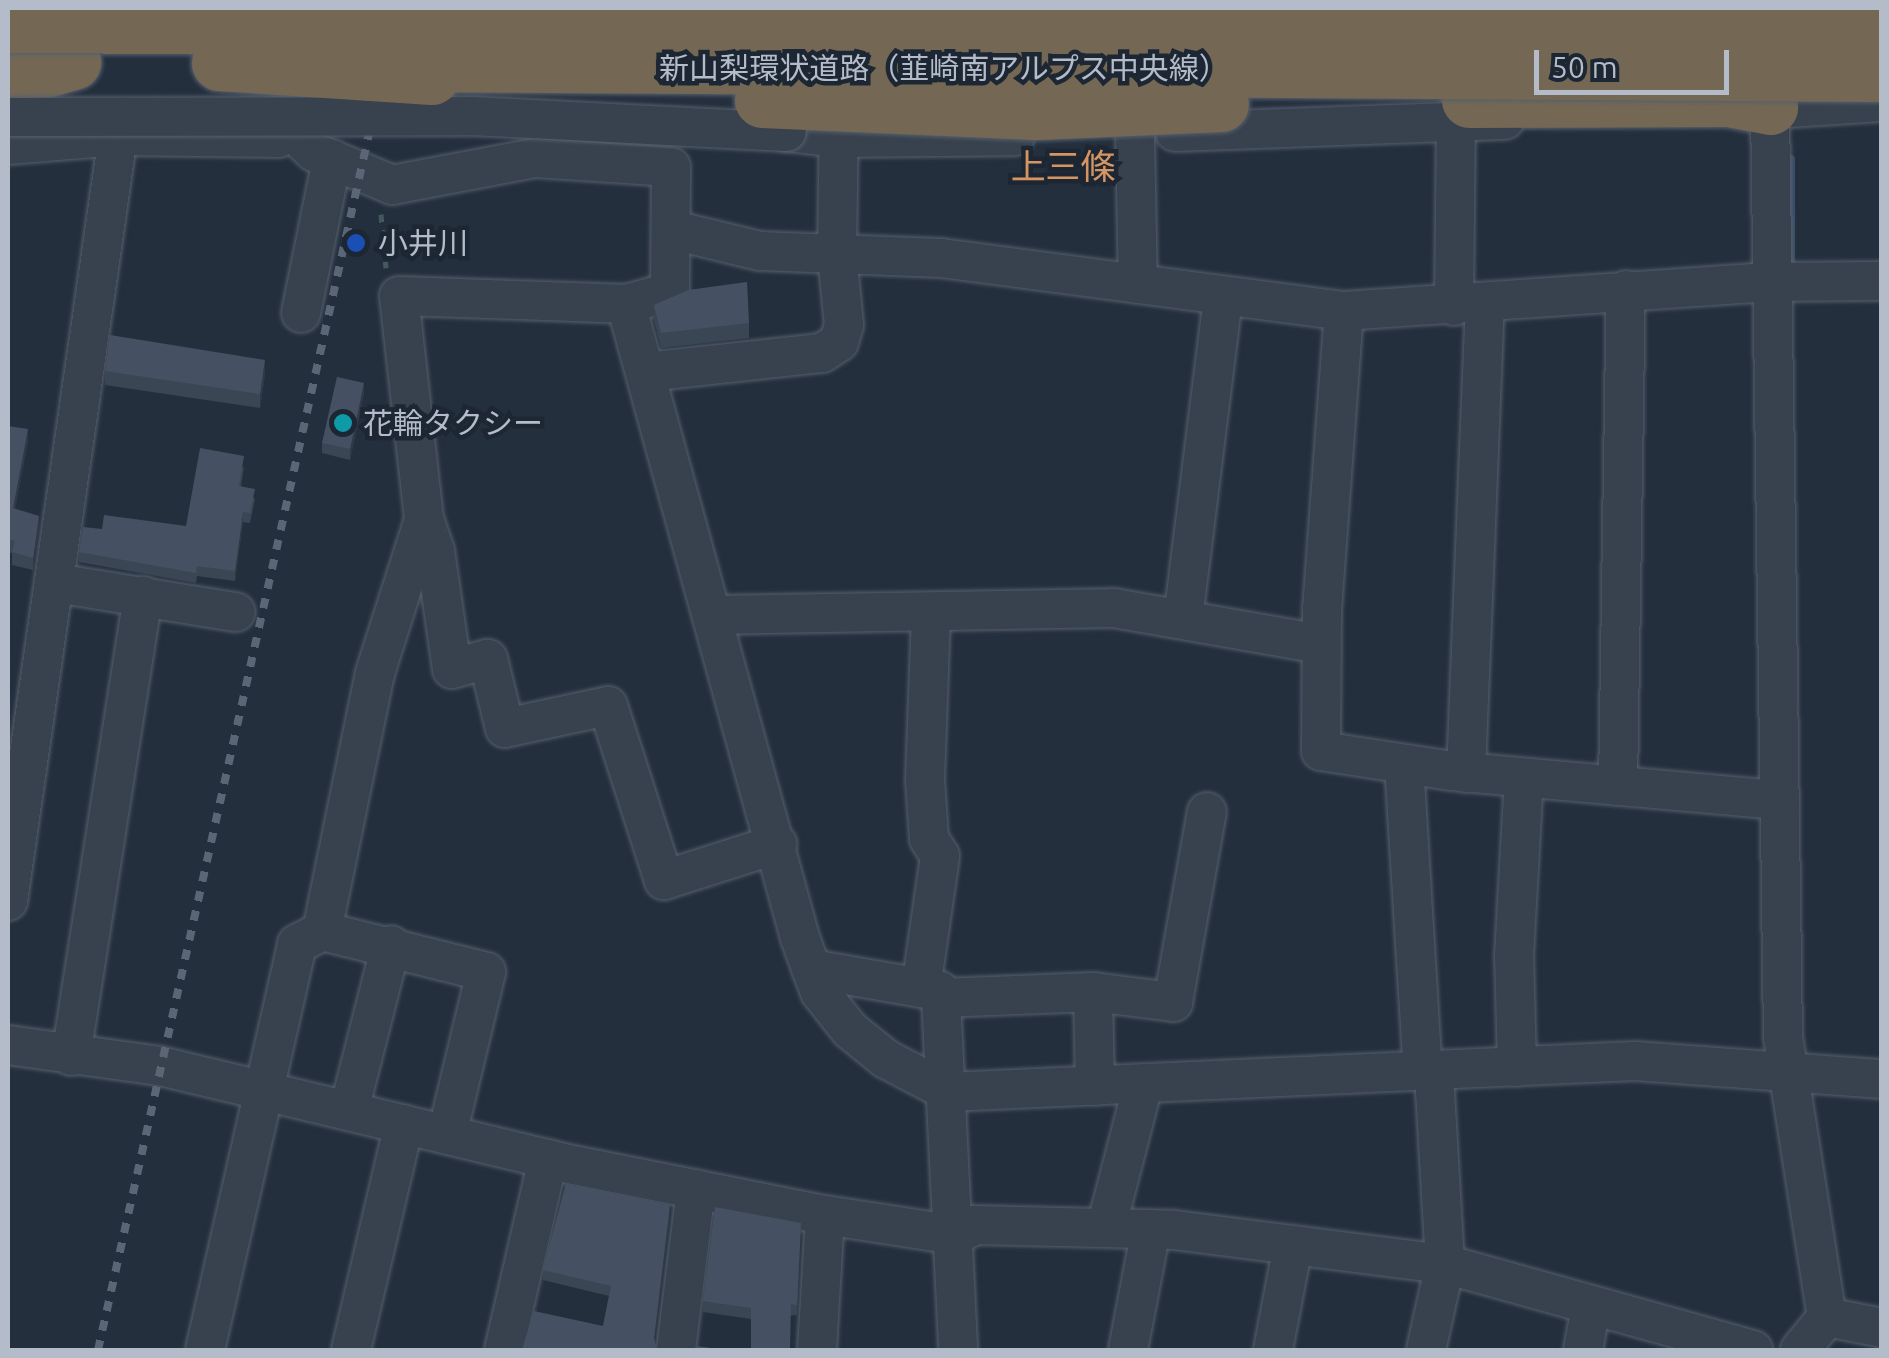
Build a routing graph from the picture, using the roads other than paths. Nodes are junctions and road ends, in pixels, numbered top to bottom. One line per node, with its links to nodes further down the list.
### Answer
1 (306, 8): 15 (street)
2 (485, 8): 7 (highway, bridge)
3 (496, 8): 21 (street)
4 (842, 8): 18 (street)
5 (9, 34): 7 (highway, 新山梨環状道路（韮崎南アルプス中央線）, bridge); 8 (highway, 新山梨環状道路（韮崎南アルプス中央線）)
6 (1882, 35): 7 (highway, 新山梨環状道路（韮崎南アルプス中央線）, bridge)
7 (221, 45): 8 (highway, 新山梨環状道路（韮崎南アルプス中央線）); 9 (highway, 新山梨環状道路（韮崎南アルプス中央線）, bridge); 13 (highway, bridge)
8 (73, 62): 10 (highway)
9 (1882, 74)
10 (8, 81)
11 (1882, 102): 12 (street)
12 (1794, 106): 13 (highway); 25 (street)
13 (1462, 111): 16 (street); 30 (street)
14 (8, 117): 18 (street, bridge)
15 (290, 129): 17 (street); 20 (street)
16 (1135, 134): 18 (street); 26 (street)
17 (118, 136): 19 (street); 35 (street)
18 (838, 138): 23 (street)
19 (8, 145)
20 (332, 159): 21 (street); 32 (street)
21 (495, 164): 22 (street)
22 (673, 230): 23 (street); 29 (street)
23 (837, 255): 26 (street); 33 (street)
24 (1882, 281): 25 (street)
25 (1785, 282): 27 (street); 46 (street)
26 (1138, 284): 28 (street)
27 (1626, 290): 30 (street); 45 (street)
28 (1223, 296): 31 (street); 40 (street)
29 (626, 304): 33 (street); 34 (street)
30 (1470, 305): 31 (street); 43 (street)
31 (1344, 311): 41 (street)
32 (301, 313)
33 (646, 372): 38 (street)
34 (424, 519): 48 (street); 50 (street)
35 (56, 583): 36 (street); 49 (street)
36 (143, 596): 37 (street); 56 (street)
37 (236, 612)
38 (715, 615): 39 (street); 48 (street)
39 (932, 615): 40 (street); 54 (street)
40 (1183, 618): 41 (street)
41 (1320, 644): 42 (street)
42 (1404, 764): 43 (street); 58 (street)
43 (1466, 772): 44 (street)
44 (1524, 778): 45 (street); 57 (street)
45 (1618, 786): 46 (street)
46 (1776, 800): 59 (street)
47 (1207, 812): 53 (street)
48 (777, 844): 52 (street)
49 (8, 901)
50 (322, 931): 51 (street); 63 (street)
51 (391, 945): 65 (street); 67 (street)
52 (811, 969): 54 (street); 64 (street)
53 (1093, 992): 54 (street); 62 (street)
54 (931, 993): 64 (street)
55 (8, 1045): 56 (street)
56 (71, 1056): 63 (street)
57 (1517, 1067): 58 (street); 59 (street)
58 (1428, 1071): 61 (street); 75 (street)
59 (1793, 1073): 60 (street); 77 (street)
60 (1882, 1080)
61 (1144, 1085): 62 (street); 71 (street)
62 (1096, 1086): 64 (street)
63 (262, 1088): 65 (street); 78 (street)
64 (949, 1092): 73 (street)
65 (349, 1110): 66 (street)
66 (404, 1124): 67 (street); 79 (street)
67 (447, 1134): 68 (street)
68 (548, 1159): 69 (street); 80 (street)
69 (696, 1190): 70 (street); 81 (street)
70 (825, 1215): 73 (street); 82 (street)
71 (1106, 1228): 72 (street); 73 (street)
72 (1151, 1229): 74 (street); 84 (street)
73 (956, 1235): 83 (street)
74 (1293, 1245): 75 (street); 85 (street)
75 (1445, 1264): 76 (street); 86 (street)
76 (1591, 1308): 87 (street); 88 (street)
77 (1852, 1330): 89 (street)
78 (205, 1350)
79 (351, 1350)
80 (504, 1350)
81 (676, 1350)
82 (817, 1350)
83 (958, 1350)
84 (1128, 1350)
85 (1273, 1350)
86 (1426, 1350)
87 (1582, 1350)
88 (1753, 1350)
89 (1800, 1350)

